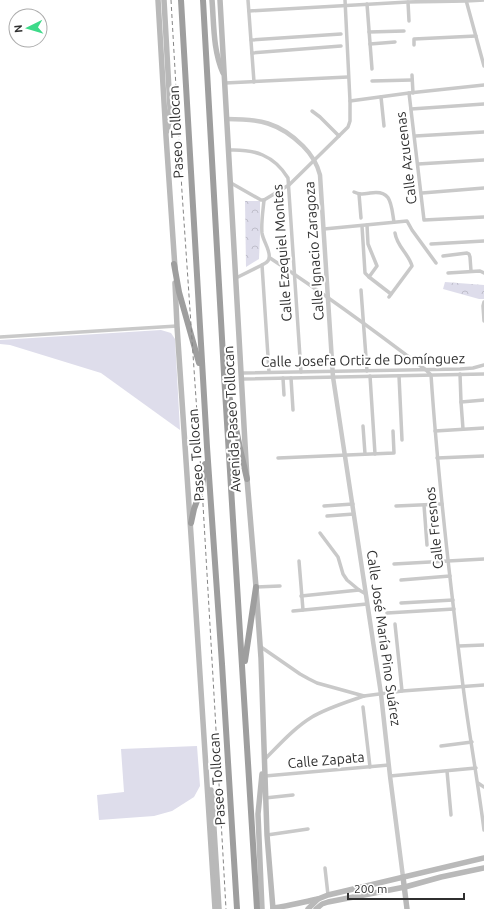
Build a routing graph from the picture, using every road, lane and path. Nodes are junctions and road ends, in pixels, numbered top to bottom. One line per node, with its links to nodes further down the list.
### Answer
1 (158, 0): 50 (main road)
2 (164, 0): 50 (main road)
3 (181, 0): 104 (highway, Paseo Tollocan)
4 (203, 0): 100 (highway)
5 (212, 0): 34 (main road, Avenida Paseo Tollocan)
6 (220, 0): 34 (main road, Avenida Paseo Tollocan)
7 (248, 0): 17 (street)
8 (345, 0): 16 (street)
9 (433, 0): 13 (street); 14 (street)
10 (484, 0): 13 (street)
11 (387, 1): 12 (street); 15 (street)
12 (396, 1): 14 (street)
13 (466, 1): 22 (street)
14 (408, 2): 18 (street)
15 (367, 4): 16 (street); 20 (street)
16 (345, 5): 17 (street); 35 (street)
17 (249, 11): 23 (street)
18 (409, 21)
19 (404, 31): 20 (street)
20 (369, 32): 25 (street)
21 (341, 34): 23 (street)
22 (476, 36): 26 (street); 29 (street)
23 (251, 40): 30 (street)
24 (395, 42): 25 (street)
25 (370, 44): 32 (street)
26 (414, 45)
27 (484, 45): 29 (street)
28 (341, 46): 30 (street)
29 (479, 46): 31 (street)
30 (252, 53): 38 (street)
31 (484, 66)
32 (372, 69)
33 (412, 75): 36 (street, Calle Azucenas)
34 (225, 77): 39 (main road, Avenida Paseo Tollocan)
35 (348, 77): 38 (street); 43 (street)
36 (412, 80): 37 (street); 41 (street, Calle Azucenas)
37 (372, 81)
38 (254, 82): 39 (street)
39 (225, 83): 47 (main road, Avenida Paseo Tollocan)
40 (484, 85): 41 (street)
41 (411, 93): 42 (street); 45 (street, Calle Azucenas)
42 (381, 97): 43 (street); 48 (street)
43 (350, 101): 51 (street)
44 (484, 104): 45 (street)
45 (411, 109): 52 (street, Calle Azucenas)
46 (312, 111): 51 (street)
47 (227, 119): 53 (main road, Avenida Paseo Tollocan); 54 (street, Calle Ignacio Zaragoza)
48 (384, 126)
49 (484, 132): 52 (street)
50 (166, 136): 78 (main road)
51 (339, 136): 54 (street)
52 (415, 136): 56 (street, Calle Azucenas)
53 (228, 150): 57 (main road, Avenida Paseo Tollocan); 58 (street, Calle Ezequiel Montes)
54 (314, 159): 58 (street); 69 (street, Calle Ignacio Zaragoza)
55 (484, 160): 56 (street)
56 (418, 164): 61 (street, Calle Azucenas)
57 (231, 183): 63 (street); 85 (main road, Avenida Paseo Tollocan)
58 (289, 185): 63 (street); 83 (street, Calle Ezequiel Montes)
59 (484, 188): 61 (street)
60 (354, 192): 62 (street)
61 (422, 193): 64 (street, Calle Azucenas)
62 (359, 194): 65 (street); 66 (street)
63 (264, 200): 76 (street)
64 (484, 217)
65 (361, 218)
66 (394, 222): 67 (street); 77 (street)
67 (367, 225): 68 (street); 71 (street)
68 (362, 226): 69 (street); 73 (street)
69 (324, 229): 87 (street, Calle Ignacio Zaragoza)
70 (395, 233): 84 (street)
71 (368, 241): 73 (street); 84 (street)
72 (484, 241): 74 (street)
73 (363, 242): 84 (street)
74 (431, 244)
75 (443, 256): 80 (street)
76 (270, 258): 79 (street); 83 (street)
77 (436, 263)
78 (174, 264): 91 (main road); 104 (highway)
79 (262, 265): 85 (street); 98 (street)
80 (472, 271): 81 (street); 82 (street)
81 (448, 273)
82 (484, 273)
83 (294, 274): 87 (street); 99 (street, Calle Ezequiel Montes)
84 (369, 277)
85 (236, 278): 105 (main road, Avenida Paseo Tollocan)
86 (361, 290): 90 (street)
87 (328, 298): 90 (street); 96 (street, Calle Ignacio Zaragoza)
88 (484, 302): 89 (street)
89 (484, 321)
90 (363, 322): 95 (street); 97 (street)
91 (177, 326): 92 (street); 136 (main road)
92 (0, 337)
93 (484, 365): 94 (street, Calle Josefa Ortiz de Domínguez)
94 (460, 369): 95 (street, Calle Josefa Ortiz de Domínguez); 103 (street)
95 (426, 370): 97 (street, Calle Josefa Ortiz de Domínguez); 102 (street)
96 (332, 371): 97 (street, Calle Josefa Ortiz de Domínguez); 99 (street, Calle Josefa Ortiz de Domínguez); 108 (street, Calle José María Pino Suárez)
97 (367, 371)
98 (269, 372): 99 (street, Calle Josefa Ortiz de Domínguez); 105 (street, Calle Josefa Ortiz de Domínguez)
99 (302, 372)
100 (224, 374): 128 (highway); 161 (highway)
101 (484, 374): 103 (street, Calle Josefa Ortiz de Domínguez)
102 (431, 375): 103 (street, Calle Josefa Ortiz de Domínguez); 107 (street, Calle Josefa Ortiz de Domínguez); 119 (street, Calle Fresnos)
103 (460, 375): 113 (street)
104 (203, 376): 121 (highway, Paseo Tollocan)
105 (242, 376): 109 (street, Calle Josefa Ortiz de Domínguez); 128 (main road, Avenida Paseo Tollocan)
106 (370, 376): 107 (street, Calle Josefa Ortiz de Domínguez); 108 (street, Calle Josefa Ortiz de Domínguez); 123 (street)
107 (399, 376): 120 (street)
108 (333, 377): 110 (street, Calle Josefa Ortiz de Domínguez); 124 (street, Calle José María Pino Suárez)
109 (283, 378): 110 (street, Calle Josefa Ortiz de Domínguez); 111 (street)
110 (291, 378): 114 (street)
111 (284, 395)
112 (484, 400): 113 (street)
113 (461, 402): 117 (street)
114 (292, 410)
115 (363, 426): 122 (street)
116 (484, 428): 117 (street)
117 (463, 429): 119 (street)
118 (393, 431): 123 (street)
119 (435, 431): 127 (street, Calle Fresnos)
120 (402, 440)
121 (207, 447): 136 (highway); 196 (highway, Paseo Tollocan)
122 (365, 454): 123 (street); 124 (street)
123 (376, 454)
124 (345, 455): 126 (street); 129 (street, Calle José María Pino Suárez)
125 (484, 456): 127 (street)
126 (278, 458)
127 (437, 458): 130 (street, Calle Fresnos)
128 (248, 480): 146 (main road, Avenida Paseo Tollocan)
129 (352, 504): 132 (street); 134 (street, Calle José María Pino Suárez)
130 (442, 504): 131 (street); 141 (street, Calle Fresnos)
131 (424, 505): 133 (street); 138 (street)
132 (324, 506)
133 (396, 506)
134 (354, 514): 135 (street); 148 (street, Calle José María Pino Suárez)
135 (327, 516)
136 (191, 523): 175 (main road)
137 (320, 533): 147 (street)
138 (427, 545)
139 (484, 559): 141 (street)
140 (299, 561): 149 (street)
141 (448, 561): 142 (street); 143 (street, Calle Fresnos)
142 (394, 564)
143 (450, 576): 144 (street); 150 (street, Calle Fresnos)
144 (401, 580)
145 (280, 586): 146 (street)
146 (256, 587): 159 (main road, Avenida Paseo Tollocan); 161 (highway)
147 (359, 590): 148 (street); 149 (street)
148 (366, 594): 152 (street, Calle José María Pino Suárez)
149 (301, 596): 154 (street)
150 (453, 600): 151 (street); 153 (street, Calle Fresnos)
151 (401, 603)
152 (367, 604): 154 (street); 165 (street, Calle José María Pino Suárez)
153 (454, 609): 156 (street); 160 (street, Calle Fresnos)
154 (302, 610): 155 (street)
155 (293, 611)
156 (387, 613)
157 (395, 624): 164 (street)
158 (484, 645): 160 (street)
159 (260, 646): 166 (street); 170 (main road, Avenida Paseo Tollocan)
160 (459, 646): 163 (street, Calle Fresnos)
161 (243, 673): 197 (highway)
162 (484, 685): 163 (street)
163 (463, 687): 164 (street); 168 (street, Calle Fresnos)
164 (402, 691): 165 (street)
165 (381, 694): 166 (street); 171 (street, Calle José María Pino Suárez)
166 (364, 696): 170 (street)
167 (363, 707): 172 (street)
168 (472, 742): 169 (street); 173 (street, Calle Fresnos)
169 (441, 746)
170 (264, 760): 176 (main road, Avenida Paseo Tollocan); 198 (main road, Avenida Paseo Tollocan)
171 (389, 765): 172 (street, Calle Zapata); 177 (street, Calle José María Pino Suárez)
172 (370, 767): 176 (street, Calle Zapata)
173 (476, 768): 174 (street); 178 (street, Calle Fresnos)
174 (447, 771): 177 (street); 182 (street)
175 (207, 776): 194 (main road); 195 (main road)
176 (265, 776): 181 (main road, Avenida Paseo Tollocan)
177 (390, 776): 189 (street, Calle José María Pino Suárez)
178 (478, 783): 179 (street); 184 (street, Calle Fresnos)
179 (484, 787)
180 (293, 795): 181 (street)
181 (265, 798): 185 (main road, Avenida Paseo Tollocan)
182 (451, 815)
183 (308, 829): 185 (street)
184 (484, 830)
185 (267, 835): 193 (main road, Avenida Paseo Tollocan)
186 (484, 858): 189 (main road)
187 (325, 868): 191 (street)
188 (484, 868): 190 (main road)
189 (403, 877): 190 (main road, Calle José María Pino Suárez); 191 (main road)
190 (405, 886): 200 (main road); 201 (main road, Calle José María Pino Suárez)
191 (328, 895): 192 (main road)
192 (318, 899): 193 (main road); 199 (main road)
193 (273, 908)
194 (215, 909)
195 (219, 909)
196 (238, 909)
197 (257, 909)
198 (262, 909)
199 (308, 909)
200 (316, 909)
201 (407, 909)

